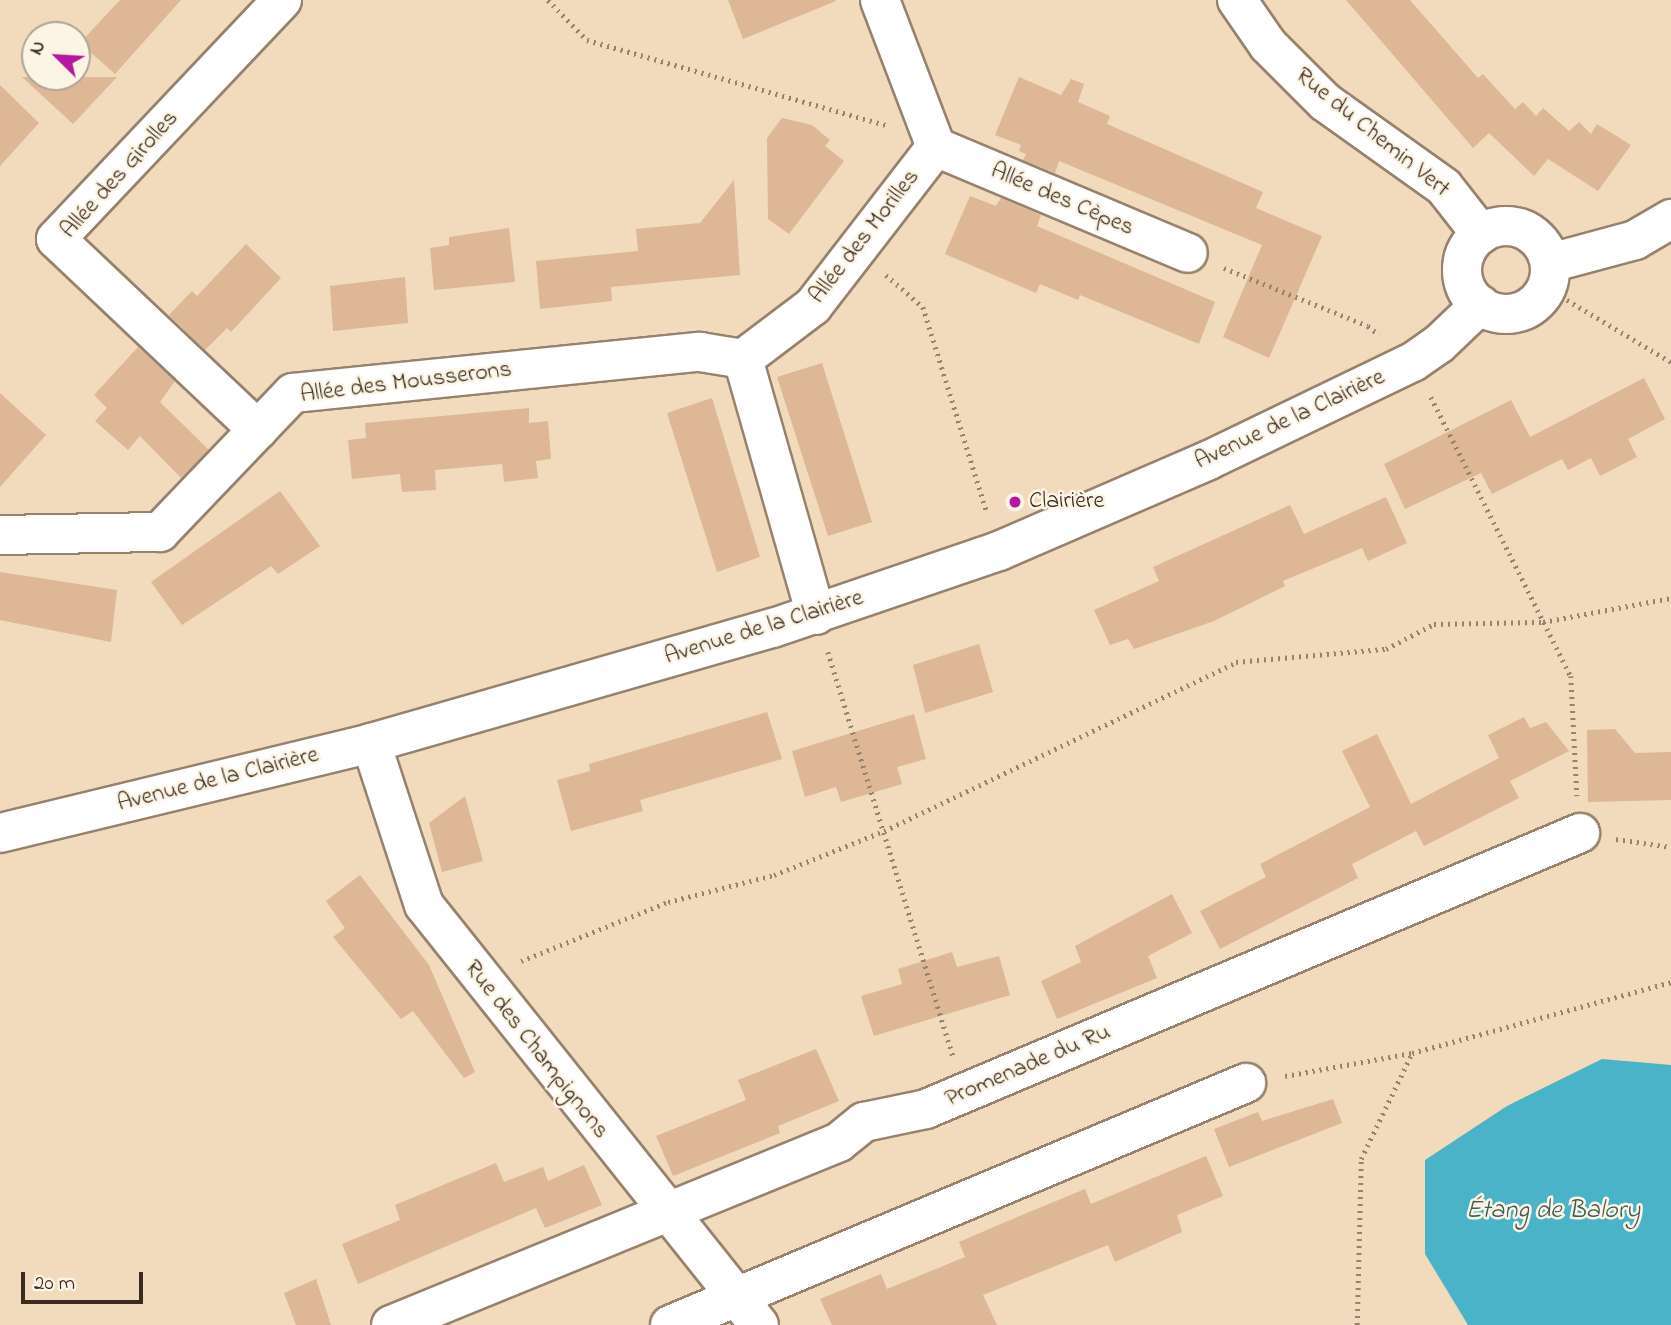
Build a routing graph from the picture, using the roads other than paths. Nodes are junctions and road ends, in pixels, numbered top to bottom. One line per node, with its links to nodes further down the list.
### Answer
1 (282, 0): 11 (street, Allée des Girolles)
2 (880, 0): 4 (street, Allée des Morilles)
3 (1237, 0): 6 (street, Rue du Chemin Vert)
4 (936, 147): 7 (street, Allée des Cèpes); 10 (street, Allée des Morilles)
5 (1671, 219): 8 (street)
6 (1481, 234): 8 (street); 9 (street)
7 (1188, 253)
8 (1548, 276): 9 (street)
9 (1480, 305): 13 (street, Avenue de la Clairière)
10 (743, 359): 11 (street, Allée des Mousserons); 13 (street)
11 (258, 430): 12 (street, Allée des Mousserons)
12 (0, 535)
13 (816, 614): 14 (street, Avenue de la Clairière)
14 (371, 743): 15 (street, Avenue de la Clairière); 18 (street, Rue des Champignons)
15 (0, 833)
16 (1580, 834): 18 (street, Promenade du Ru)
17 (1246, 1083): 19 (street)
18 (665, 1212): 19 (street, Rue des Champignons); 20 (street, Promenade du Ru)
19 (747, 1312): 21 (street)
20 (391, 1325)
21 (670, 1325)

